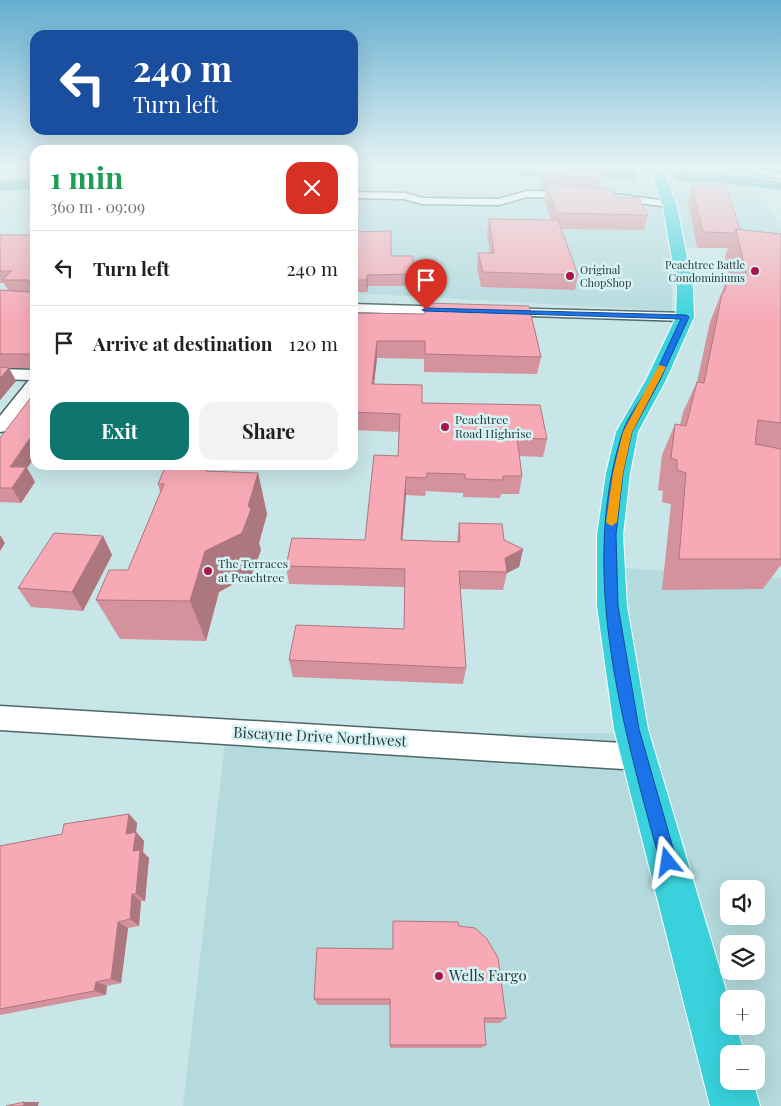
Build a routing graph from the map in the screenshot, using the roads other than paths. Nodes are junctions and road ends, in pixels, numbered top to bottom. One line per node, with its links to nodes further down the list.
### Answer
1 (671, 219): 5 (highway)
2 (358, 308): 3 (street)
3 (467, 311)
4 (487, 312): 5 (street)
5 (686, 317): 11 (highway)
6 (0, 374): 7 (street)
7 (30, 375)
8 (30, 388): 9 (street)
9 (0, 427)
10 (0, 718): 11 (street, Biscayne Drive Northwest)
11 (639, 757): 12 (highway)
12 (735, 1106)

